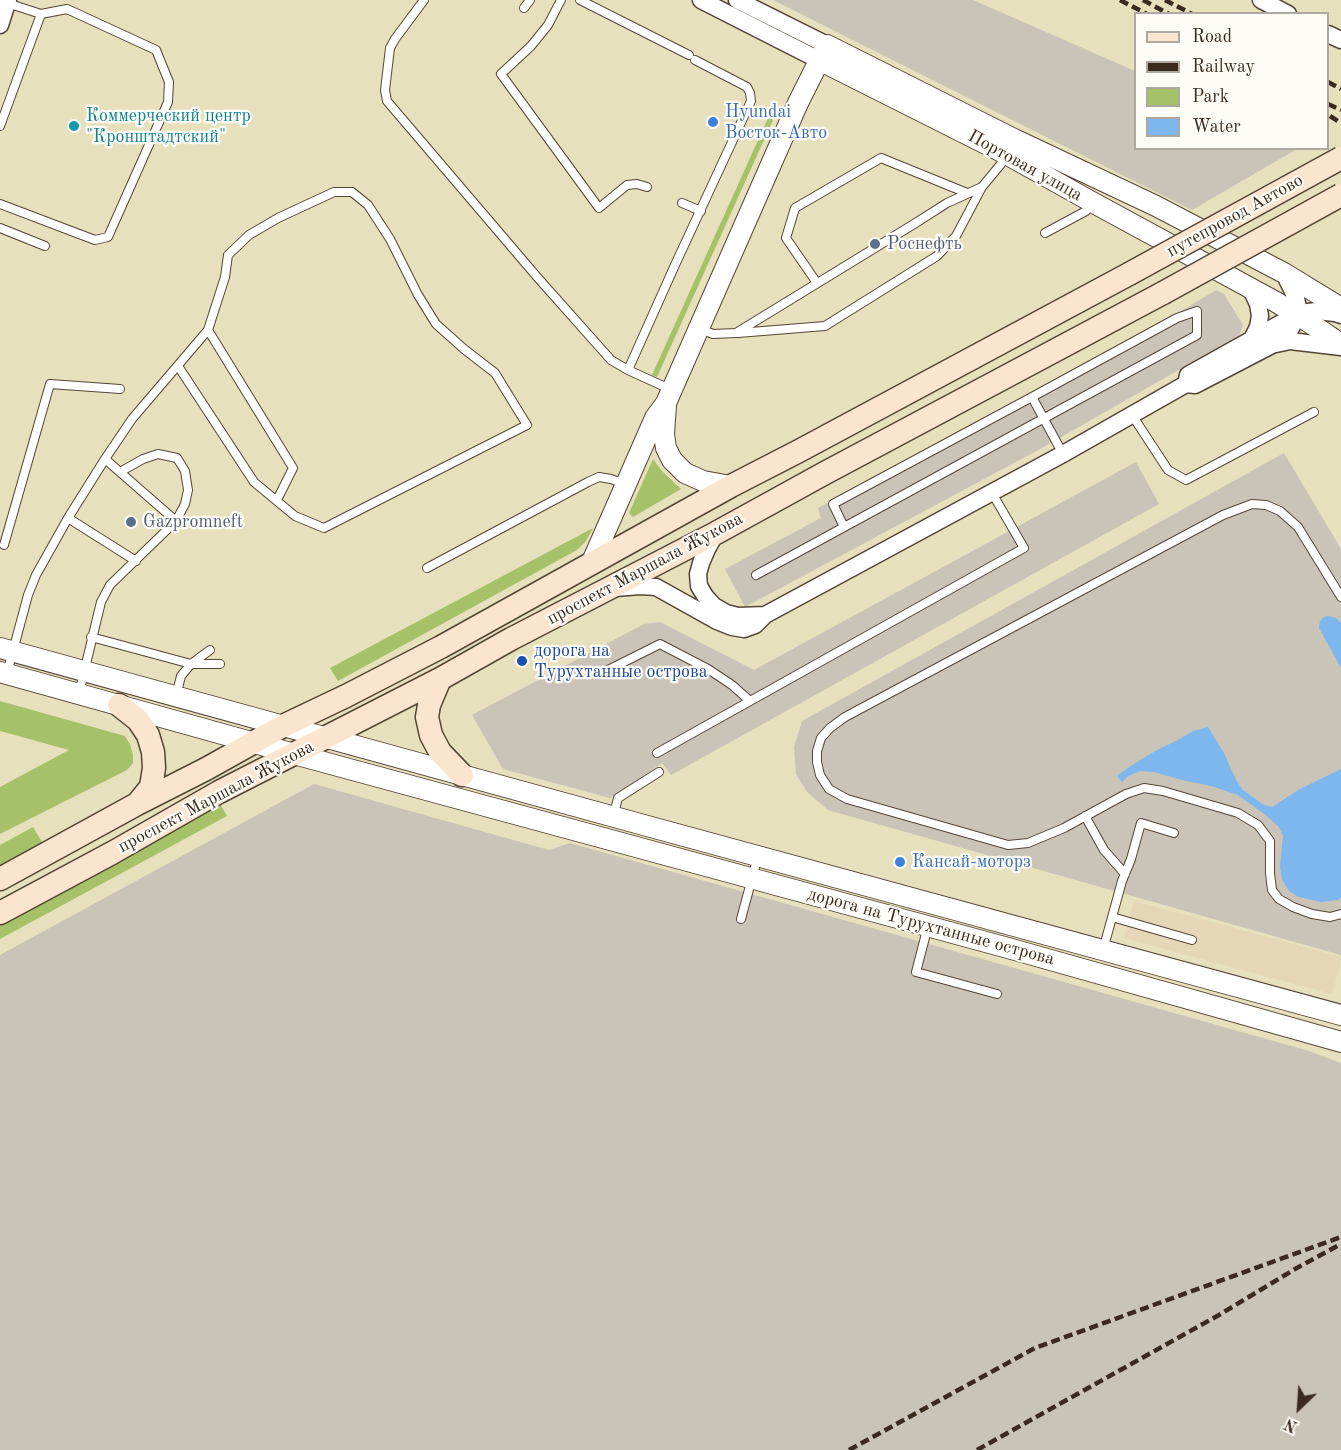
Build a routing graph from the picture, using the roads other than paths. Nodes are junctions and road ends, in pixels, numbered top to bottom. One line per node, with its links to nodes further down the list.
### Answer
1 (424, 0): 43 (lane)
2 (530, 0): 9 (lane)
3 (561, 0): 17 (lane)
4 (580, 0): 24 (lane)
5 (701, 0): 13 (street, Портовая улица)
6 (737, 0): 13 (street, Портовая улица)
7 (1261, 0): 10 (street)
8 (8, 1): 11 (lane); 12 (street)
9 (524, 8)
10 (1284, 12)
11 (41, 14): 14 (lane); 23 (lane)
12 (0, 25)
13 (823, 52): 15 (street, Портовая улица); 36 (street)
14 (0, 126)
15 (1010, 146): 18 (lane); 21 (street, Портовая улица); 28 (street, Портовая улица)
16 (1341, 158): 29 (main road, путепровод Автово, bridge)
17 (647, 187)
18 (982, 187): 19 (lane); 38 (lane)
19 (967, 194): 30 (lane); 30 (lane)
20 (1341, 195): 32 (main road, путепровод Автово, bridge)
21 (1092, 202): 26 (lane); 31 (street, Портовая улица)
22 (682, 203): 24 (lane)
23 (0, 204)
24 (701, 211): 43 (lane)
25 (0, 228): 27 (lane)
26 (1044, 233)
27 (45, 246)
28 (1284, 273): 33 (street, Портовая улица); 34 (street)
29 (1129, 274): 55 (main road, проспект Маршала Жукова)
30 (817, 283): 38 (lane)
31 (1251, 289): 34 (street, Портовая улица); 39 (street)
32 (1163, 293): 61 (main road, проспект Маршала Жукова)
33 (1341, 308)
34 (1298, 314): 35 (street); 39 (street); 40 (street); 41 (street, Портовая улица)
35 (1341, 315)
36 (699, 329): 38 (lane); 46 (street)
37 (208, 330): 42 (lane); 57 (lane); 57 (lane)
38 (736, 333)
39 (1253, 337): 44 (street)
40 (1272, 345): 41 (street); 44 (street)
41 (1341, 346)
42 (177, 366): 52 (lane); 57 (lane)
43 (628, 370): 46 (lane)
44 (1186, 384): 49 (street)
45 (120, 389): 62 (lane)
46 (669, 397): 54 (street); 55 (street)
47 (1032, 397): 50 (lane); 50 (lane); 60 (lane)
48 (1314, 412): 49 (lane)
49 (1132, 415): 51 (street)
50 (1043, 419): 51 (lane); 60 (lane)
51 (1063, 454): 56 (street)
52 (105, 459): 53 (lane); 58 (lane)
53 (120, 472): 59 (lane); 59 (lane)
54 (625, 484): 64 (street); 65 (lane)
55 (730, 486): 64 (main road, проспект Маршала Жукова)
56 (992, 493): 69 (street); 81 (lane)
57 (277, 500)
58 (68, 518): 63 (lane); 71 (lane)
59 (176, 521): 63 (lane)
60 (844, 527): 66 (lane)
61 (716, 533): 67 (main road, проспект Маршала Жукова); 69 (street)
62 (3, 546)
63 (136, 561): 70 (lane)
64 (591, 564): 83 (main road, проспект Маршала Жукова)
65 (427, 568)
66 (756, 574)
67 (611, 588): 69 (street); 78 (main road, проспект Маршала Жукова)
68 (1341, 597): 91 (lane)
69 (765, 615)
70 (91, 637): 73 (lane); 75 (lane)
71 (6, 650): 75 (street, дорога на Турухтанные острова); 76 (lane)
72 (210, 650): 73 (lane)
73 (191, 664): 74 (lane); 80 (lane)
74 (220, 664)
75 (84, 671): 79 (lane); 80 (street, дорога на Турухтанные острова)
76 (3, 673): 79 (street, дорога на Турухтанные острова)
77 (602, 673): 81 (lane)
78 (440, 680): 84 (main road, проспект Маршала Жукова); 89 (main road)
79 (79, 693): 82 (street, дорога на Турухтанные острова)
80 (176, 697): 83 (street, дорога на Турухтанные острова)
81 (750, 701): 86 (lane)
82 (119, 705): 85 (street, дорога на Турухтанные острова); 90 (main road)
83 (283, 726): 84 (street, дорога на Турухтанные острова); 85 (main road, проспект Маршала Жукова)
84 (325, 738): 87 (main road, проспект Маршала Жукова); 89 (street, дорога на Турухтанные острова)
85 (253, 742): 87 (street, дорога на Турухтанные острова); 90 (main road, проспект Маршала Жукова)
86 (657, 753)
87 (294, 754): 96 (street, дорога на Турухтанные острова); 98 (main road, проспект Маршала Жукова)
88 (659, 772): 92 (lane)
89 (462, 775): 92 (street, дорога на Турухтанные острова)
90 (137, 804): 97 (main road, проспект Маршала Жукова)
91 (1085, 816): 95 (lane); 99 (lane)
92 (613, 817): 94 (street, дорога на Турухтанные острова)
93 (1174, 832): 95 (lane)
94 (758, 856): 96 (lane); 104 (street, дорога на Турухтанные острова)
95 (1125, 874): 100 (lane)
96 (752, 878): 101 (lane); 102 (street, дорога на Турухтанные острова)
97 (0, 879)
98 (0, 913)
99 (1341, 914)
100 (1112, 917): 103 (lane); 104 (lane)
101 (741, 919)
102 (928, 926): 105 (lane); 107 (street, дорога на Турухтанные острова)
103 (1192, 940)
104 (1103, 950): 106 (street, дорога на Турухтанные острова)
105 (997, 994)
106 (1341, 1015)
107 (1341, 1042)

